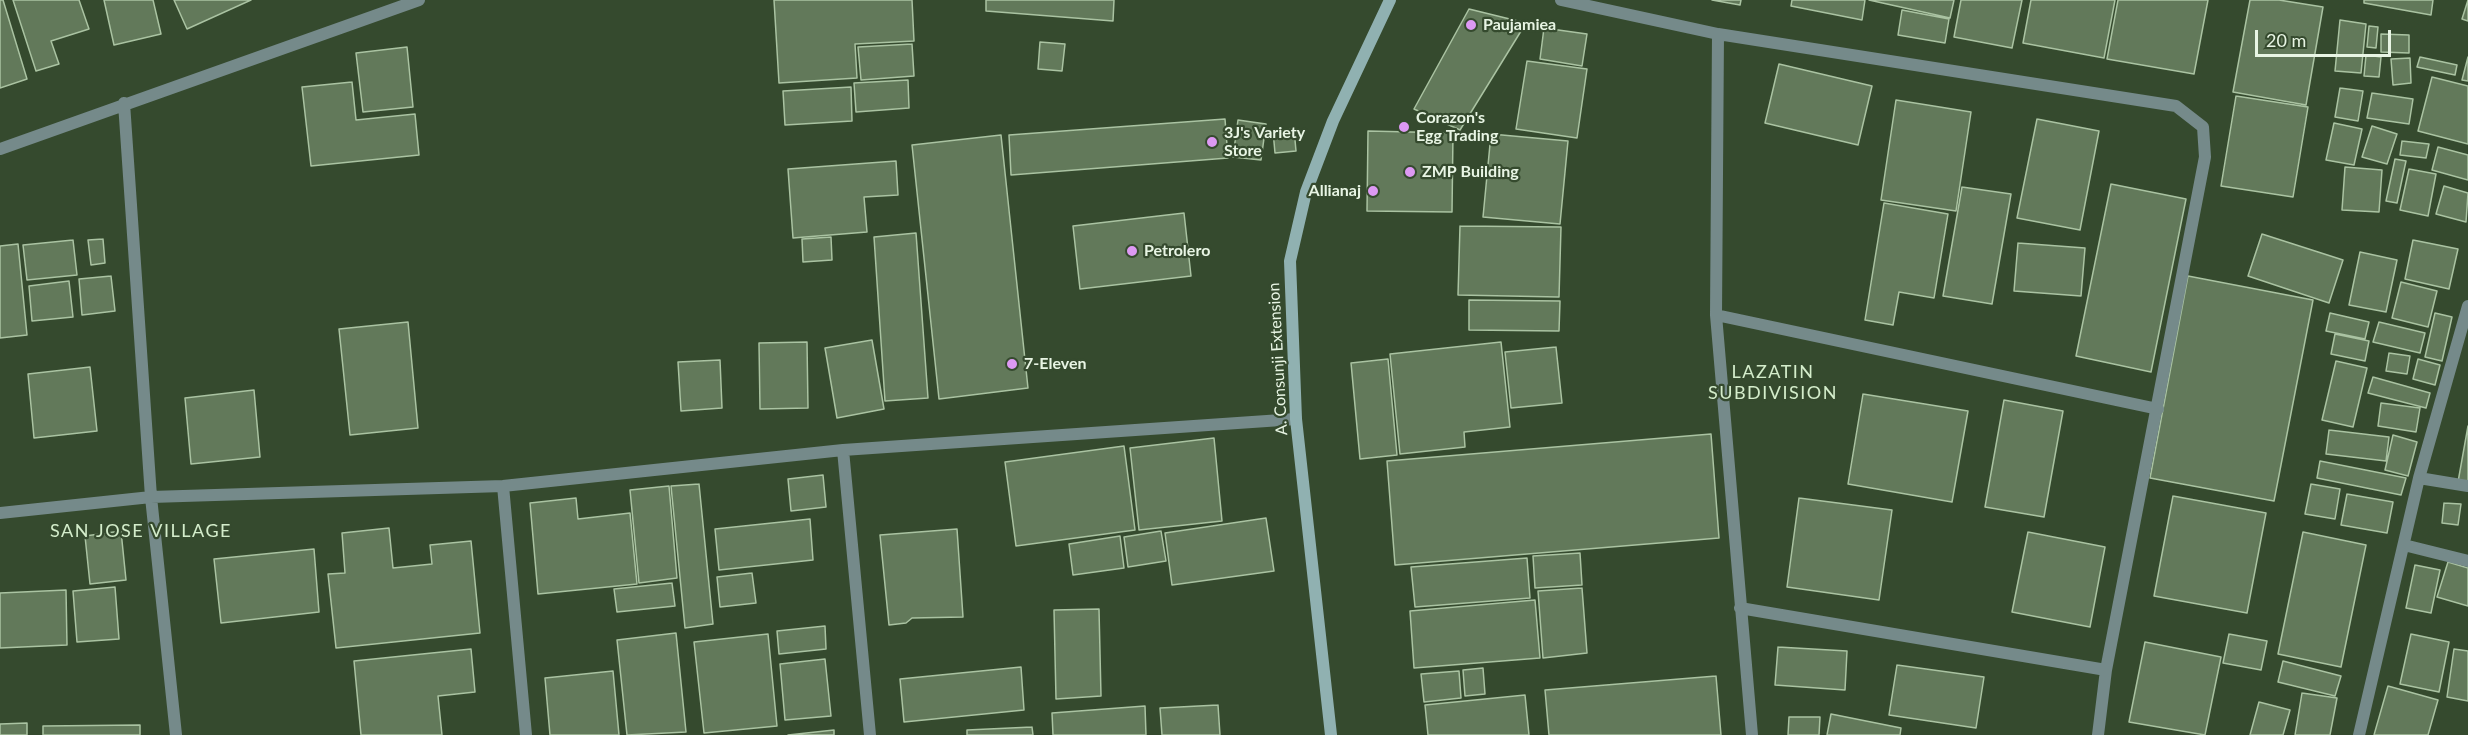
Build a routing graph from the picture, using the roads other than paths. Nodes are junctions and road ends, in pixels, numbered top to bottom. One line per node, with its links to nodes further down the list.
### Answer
1 (419, 0): 5 (street)
2 (1390, 0): 10 (main road, A. Consunji Extension)
3 (1561, 0): 4 (street)
4 (1718, 34): 8 (street); 9 (street)
5 (124, 103): 6 (street); 15 (street)
6 (0, 149)
7 (2468, 306): 12 (street)
8 (1716, 315): 9 (street); 19 (street)
9 (2158, 408): 20 (street)
10 (1296, 419): 11 (street); 24 (main road, A. Consunji Extension)
11 (843, 450): 13 (street); 23 (street)
12 (2419, 478): 14 (street); 17 (street)
13 (503, 486): 15 (street); 22 (street)
14 (2468, 486)
15 (151, 496): 16 (street); 21 (street)
16 (0, 513)
17 (2404, 545): 18 (street); 27 (street)
18 (2468, 561)
19 (1740, 608): 20 (street); 25 (street)
20 (2106, 670): 26 (street)
21 (176, 735)
22 (526, 735)
23 (870, 735)
24 (1331, 735)
25 (1752, 735)
26 (2098, 735)
27 (2359, 735)

